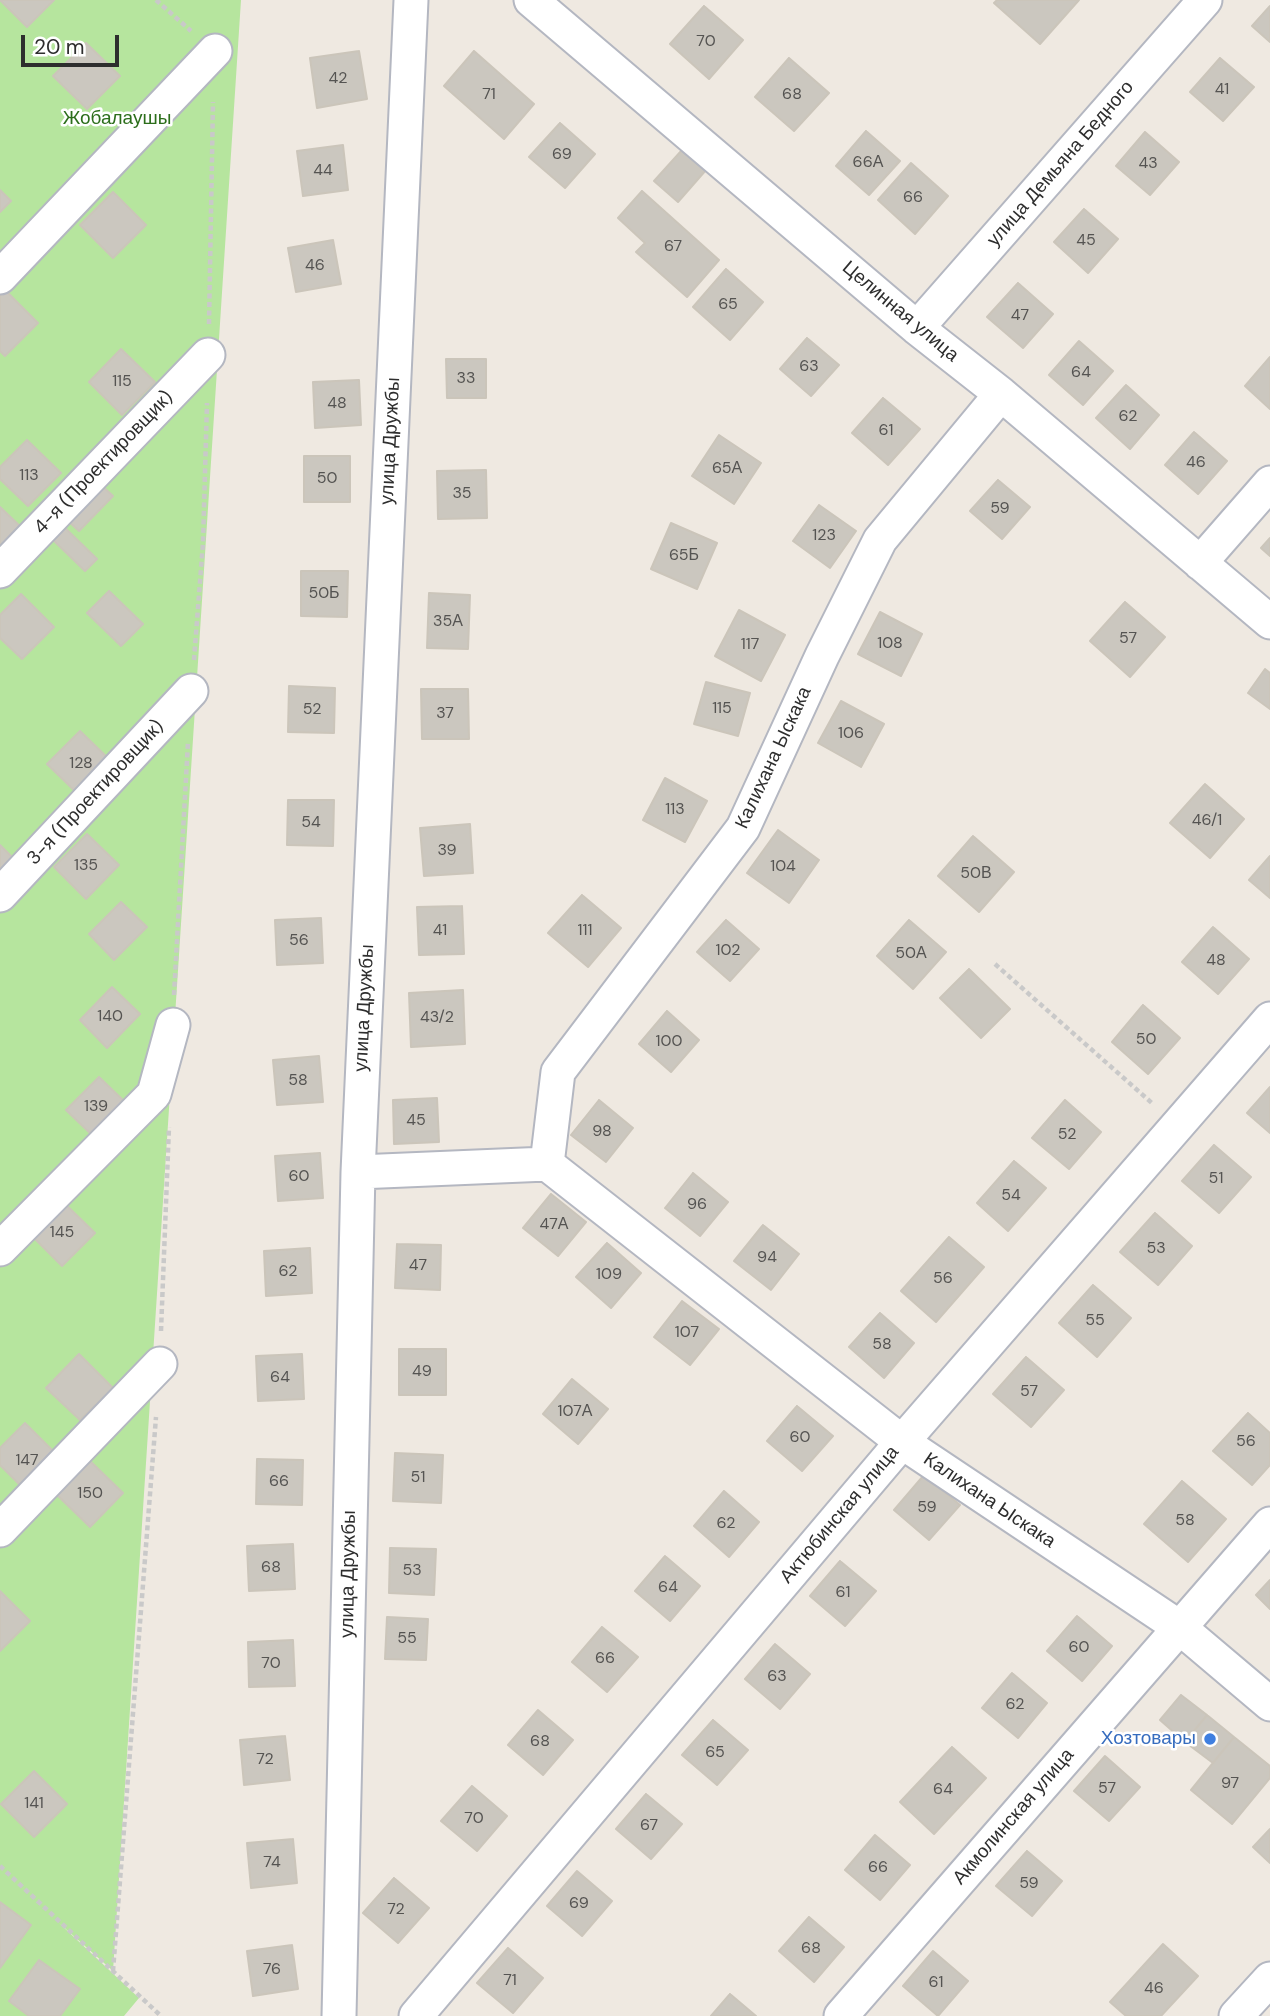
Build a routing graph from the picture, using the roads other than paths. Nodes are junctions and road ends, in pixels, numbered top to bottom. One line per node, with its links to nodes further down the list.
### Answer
1 (411, 0): 18 (street, улица Дружбы)
2 (531, 0): 6 (street, Целинная улица)
3 (1205, 0): 6 (street, улица Демьяна Бедного)
4 (215, 51): 5 (street)
5 (0, 277)
6 (917, 328): 8 (street, Целинная улица)
7 (208, 355): 11 (street, 4-я (Проектировщик))
8 (1001, 394): 10 (street, Целинная улица); 17 (street, Калихана Ыскака)
9 (1270, 483): 10 (street)
10 (1200, 563): 12 (street, Целинная улица)
11 (0, 571)
12 (1270, 622)
13 (191, 691): 14 (street, 3-я (Проектировщик))
14 (0, 895)
15 (1270, 1019): 21 (street, Актюбинская улица)
16 (173, 1025): 19 (street)
17 (547, 1164): 18 (street); 21 (street, Калихана Ыскака)
18 (358, 1172): 27 (street, улица Дружбы)
19 (0, 1249)
20 (160, 1364): 23 (street)
21 (902, 1442): 24 (street, Калихана Ыскака); 28 (street, Актюбинская улица)
22 (1270, 1524): 24 (street, Акмолинская улица)
23 (0, 1530)
24 (1179, 1627): 25 (street, Калихана Ыскака); 29 (street, Акмолинская улица)
25 (1270, 1704)
26 (1270, 1979): 30 (street)
27 (339, 2016)
28 (416, 2016)
29 (841, 2016)
30 (1236, 2016)

